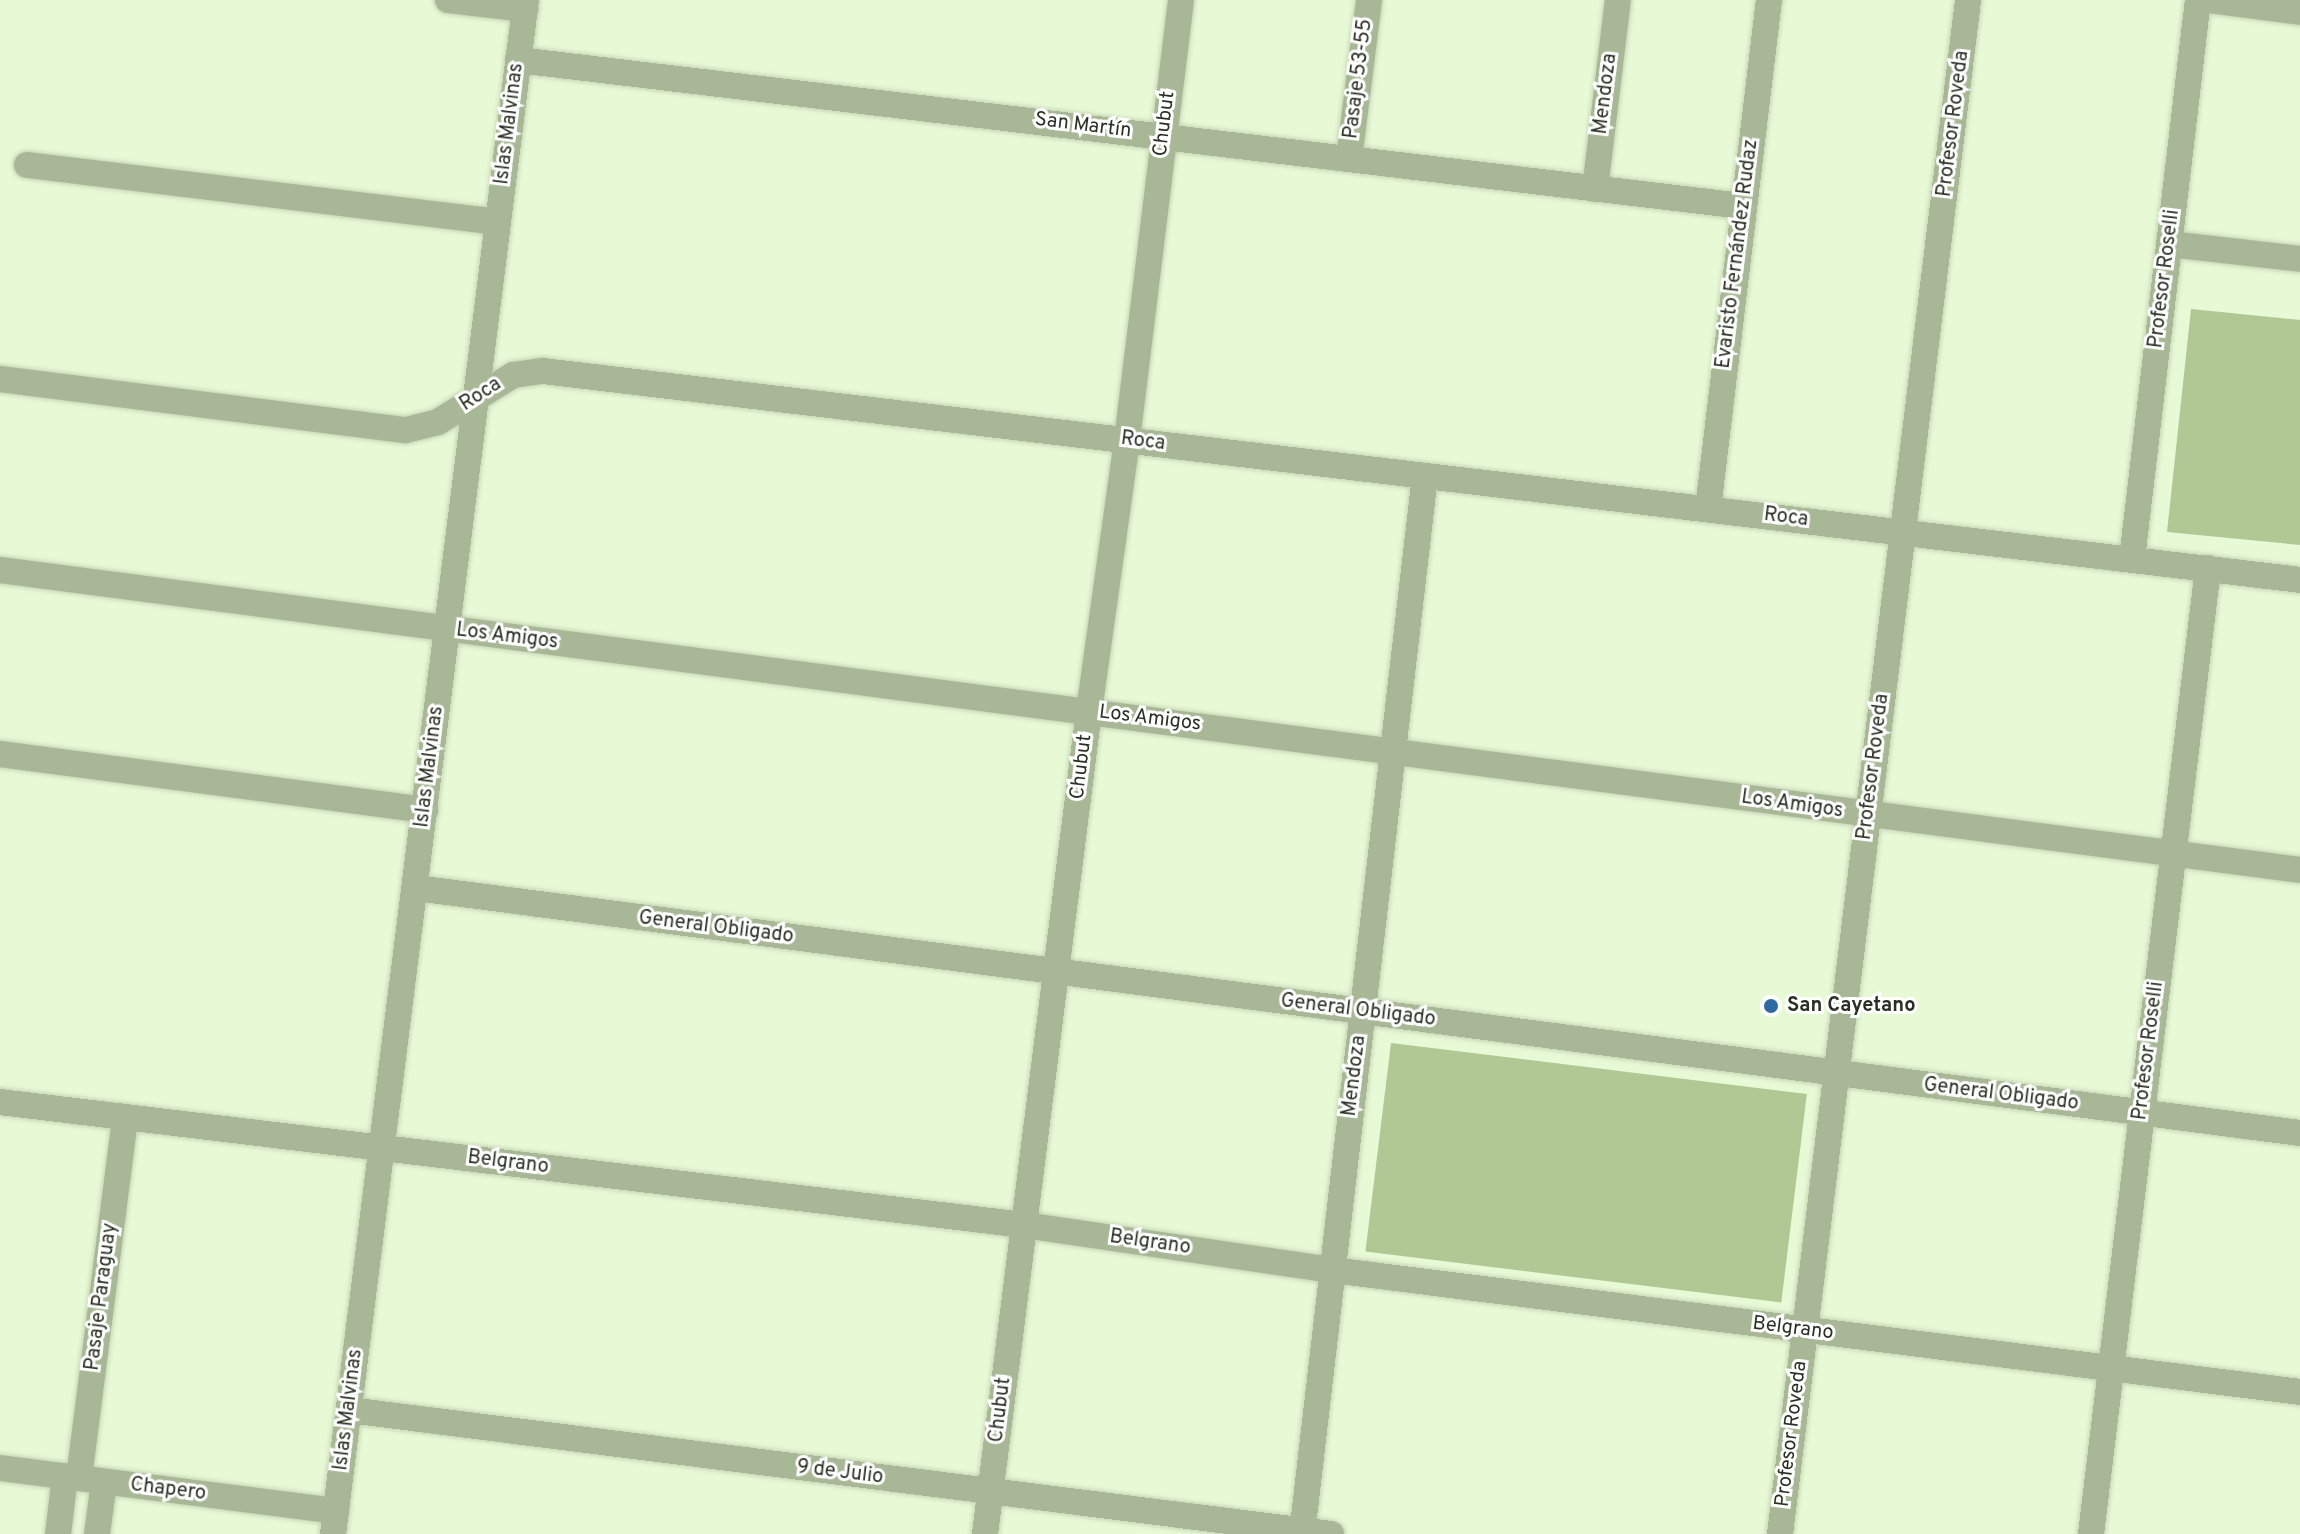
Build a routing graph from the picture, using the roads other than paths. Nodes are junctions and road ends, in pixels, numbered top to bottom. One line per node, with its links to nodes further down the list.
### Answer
1 (448, 0): 9 (street)
2 (1181, 0): 12 (street, Chubut)
3 (1369, 0): 13 (street, Pasaje 53-55)
4 (1618, 0): 15 (street, Mendoza)
5 (1769, 0): 16 (street, Evaristo Fernández Rudaz)
6 (1968, 0): 25 (street, Profesor Roveda)
7 (2198, 0): 18 (street, Profesor Roselli)
8 (2209, 0): 10 (street)
9 (526, 5): 11 (street, Islas Malvinas)
10 (2300, 12)
11 (518, 60): 12 (street, San Martín); 17 (street, Islas Malvinas)
12 (1164, 135): 13 (street, San Martín); 22 (street, Chubut)
13 (1349, 159): 15 (street, San Martín)
14 (27, 165): 17 (street)
15 (1595, 189): 16 (street, San Martín)
16 (1742, 206): 24 (street, Evaristo Fernández Rudaz)
17 (498, 222): 21 (street, Islas Malvinas)
18 (2169, 244): 19 (street); 26 (street, Profesor Roselli)
19 (2300, 259)
20 (0, 379): 21 (street, Roca)
21 (476, 399): 22 (street, Roca); 30 (street, Islas Malvinas)
22 (1127, 440): 23 (street, Roca); 31 (street, Chubut)
23 (1425, 476): 24 (street, Roca); 32 (street, Mendoza)
24 (1708, 509): 25 (street, Roca)
25 (1905, 533): 26 (street, Roca); 35 (street, Profesor Roveda)
26 (2132, 559): 27 (street, Roca)
27 (2208, 568): 29 (street, Roca); 36 (street, Profesor Roselli)
28 (0, 570): 30 (street, Los Amigos)
29 (2300, 580)
30 (447, 629): 31 (street, Los Amigos); 34 (street, Islas Malvinas)
31 (1089, 711): 32 (street, Los Amigos); 39 (street, Chubut)
32 (1393, 751): 35 (street, Los Amigos); 40 (street, Mendoza)
33 (0, 754): 34 (street)
34 (425, 810): 38 (street, Islas Malvinas)
35 (1868, 815): 36 (street, Los Amigos); 41 (street, Profesor Roveda)
36 (2173, 853): 37 (street, Los Amigos); 43 (street, Profesor Roselli)
37 (2300, 870)
38 (416, 888): 39 (street, General Obligado); 46 (street, Islas Malvinas)
39 (1057, 972): 40 (street, General Obligado); 47 (street, Chubut)
40 (1363, 1012): 41 (street, General Obligado); 48 (street, Mendoza)
41 (1836, 1074): 43 (street, General Obligado); 49 (street, Profesor Roveda)
42 (0, 1102): 44 (street, Belgrano)
43 (2141, 1114): 45 (street, General Obligado); 50 (street, Profesor Roselli)
44 (125, 1117): 46 (street, Belgrano); 54 (street, Pasaje Paraguay)
45 (2300, 1133)
46 (382, 1147): 47 (street, Belgrano); 52 (street, Islas Malvinas)
47 (1024, 1225): 48 (street, Belgrano); 55 (street, Chubut)
48 (1332, 1270): 49 (street, Belgrano); 57 (street, Mendoza)
49 (1804, 1330): 50 (street, Belgrano); 62 (street, Profesor Roveda)
50 (2110, 1370): 51 (street, Belgrano); 63 (street, Profesor Roselli)
51 (2300, 1392)
52 (349, 1410): 55 (street, 9 de Julio); 56 (street, Islas Malvinas)
53 (0, 1468): 54 (street, Chapero)
54 (82, 1479): 56 (street, Chapero); 58 (street, Pasaje Paraguay); 59 (street, Pasaje Paraguay)
55 (990, 1492): 57 (street, 9 de Julio); 60 (street, Chubut)
56 (335, 1523)
57 (1302, 1532): 61 (street, 9 de Julio)
58 (58, 1534)
59 (97, 1534)
60 (985, 1534)
61 (1331, 1534)
62 (1780, 1534)
63 (2091, 1534)

